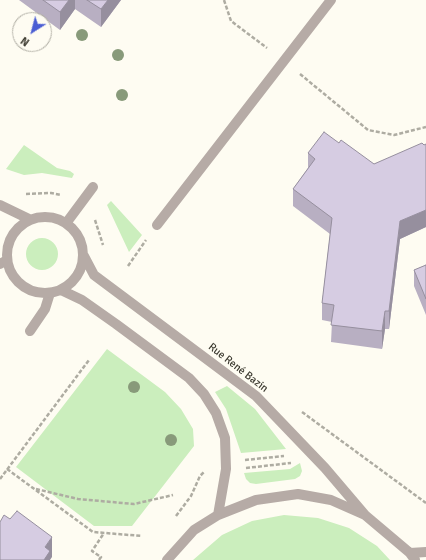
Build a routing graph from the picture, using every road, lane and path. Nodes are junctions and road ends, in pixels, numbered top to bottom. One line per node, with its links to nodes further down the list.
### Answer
1 (224, 0): 3 (path)
2 (331, 0): 3 (street)
3 (285, 62): 4 (path); 9 (street)
4 (426, 127)
5 (93, 187): 8 (street)
6 (0, 205): 7 (street)
7 (29, 219): 8 (street); 10 (street)
8 (67, 222): 11 (street)
9 (157, 225): 12 (path)
10 (3, 254): 14 (street)
11 (84, 256): 13 (street); 29 (street, Rue René Bazin)
12 (128, 266)
13 (61, 290): 14 (street); 28 (street)
14 (50, 293): 15 (street)
15 (30, 331)
16 (89, 360): 23 (path)
17 (329, 432): 18 (path)
18 (325, 436)
19 (289, 455): 20 (path)
20 (244, 460)
21 (292, 463): 22 (path)
22 (245, 468)
23 (7, 470): 25 (path); 26 (path)
24 (205, 471): 30 (path)
25 (0, 479)
26 (33, 488): 27 (path); 31 (path)
27 (173, 495)
28 (218, 515): 29 (street); 36 (street)
29 (365, 515): 34 (street)
30 (172, 522)
31 (105, 533): 32 (path); 35 (path)
32 (142, 536)
33 (426, 552): 34 (street)
34 (413, 557)
35 (99, 560)
36 (167, 560)

